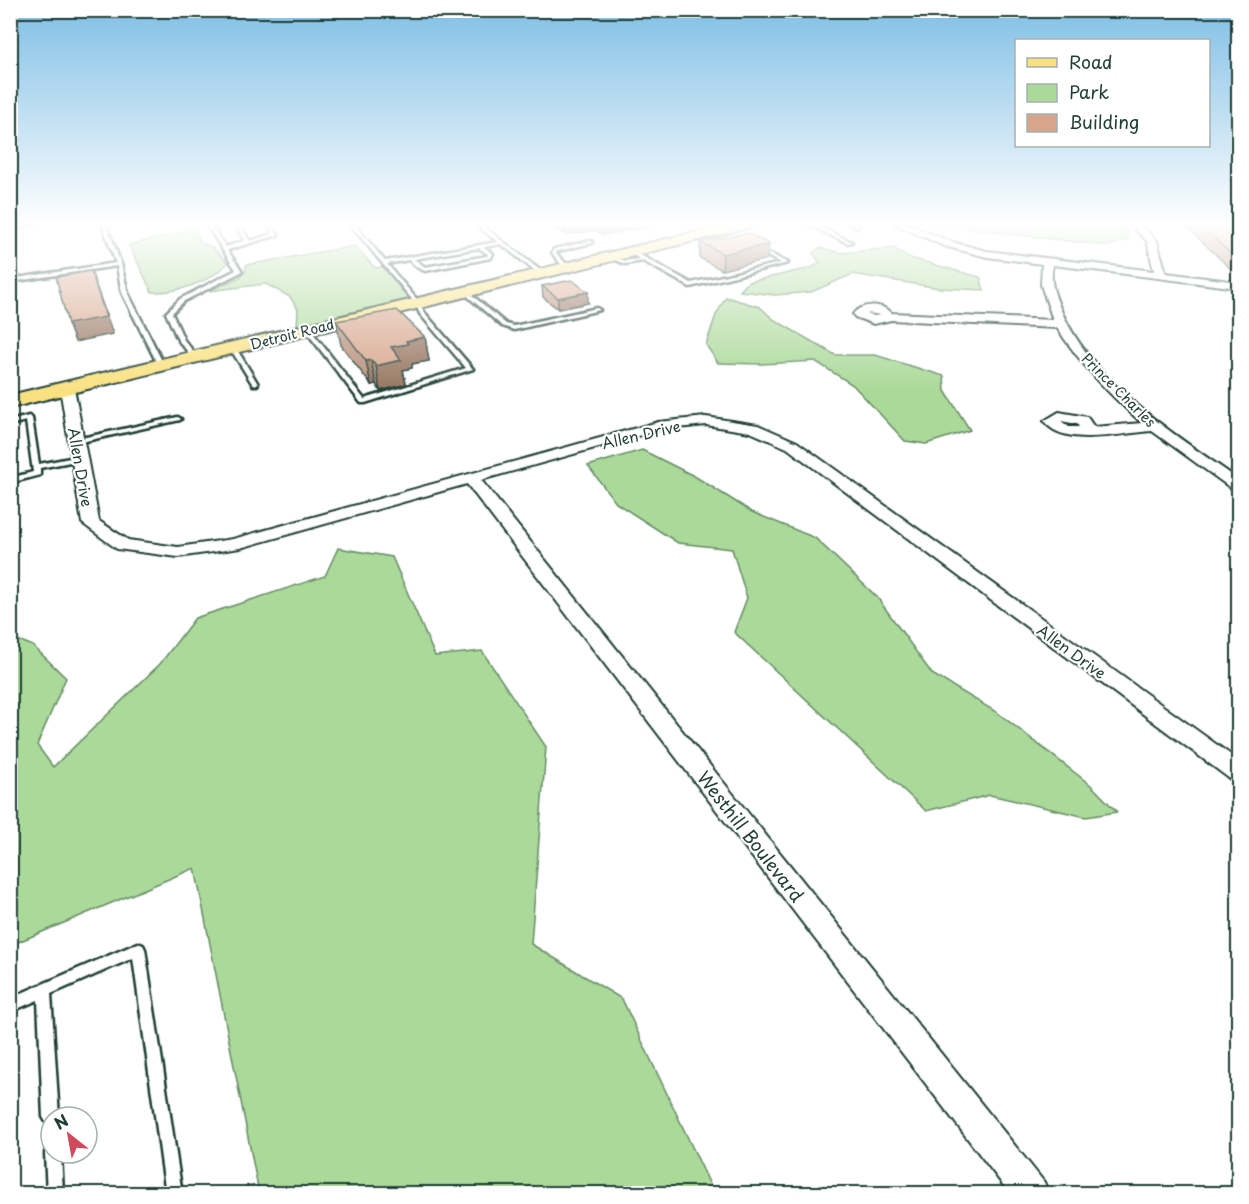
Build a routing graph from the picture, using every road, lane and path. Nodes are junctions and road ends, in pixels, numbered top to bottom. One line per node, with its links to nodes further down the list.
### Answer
1 (122, 280): 18 (lane)
2 (221, 280): 17 (lane)
3 (398, 280): 11 (lane)
4 (513, 280): 10 (main road, Detroit Road)
5 (681, 280): 6 (lane)
6 (711, 280)
7 (1046, 280): 14 (street, Prince Charles)
8 (1197, 280): 9 (street)
9 (1239, 285)
10 (466, 292): 11 (main road, Detroit Road); 12 (lane)
11 (417, 303): 15 (main road, Detroit Road); 15 (lane)
12 (597, 310)
13 (888, 316): 14 (street)
14 (1060, 324): 24 (street, Prince Charles)
15 (308, 330): 16 (main road, Detroit Road)
16 (233, 348): 17 (main road, Detroit Road); 19 (lane)
17 (195, 357): 18 (main road, Detroit Road)
18 (161, 365): 20 (main road, Detroit Road)
19 (255, 384)
20 (67, 388): 21 (main road, Detroit Road); 26 (street, Allen Drive)
21 (10, 402)
22 (178, 419): 26 (lane)
23 (10, 423): 27 (lane)
24 (1154, 426): 25 (street); 30 (street, Prince Charles)
25 (1083, 432)
26 (78, 450): 27 (lane); 28 (street, Allen Drive)
27 (36, 467): 29 (lane)
28 (471, 479): 31 (street, Allen Drive); 38 (street, Westhill Boulevard)
29 (10, 481)
30 (1239, 486)
31 (1239, 772)
32 (44, 990): 33 (lane); 34 (lane); 37 (lane)
33 (10, 1005)
34 (50, 1105)
35 (54, 1165): 36 (lane)
36 (55, 1194)
37 (174, 1194)
38 (1032, 1194)

